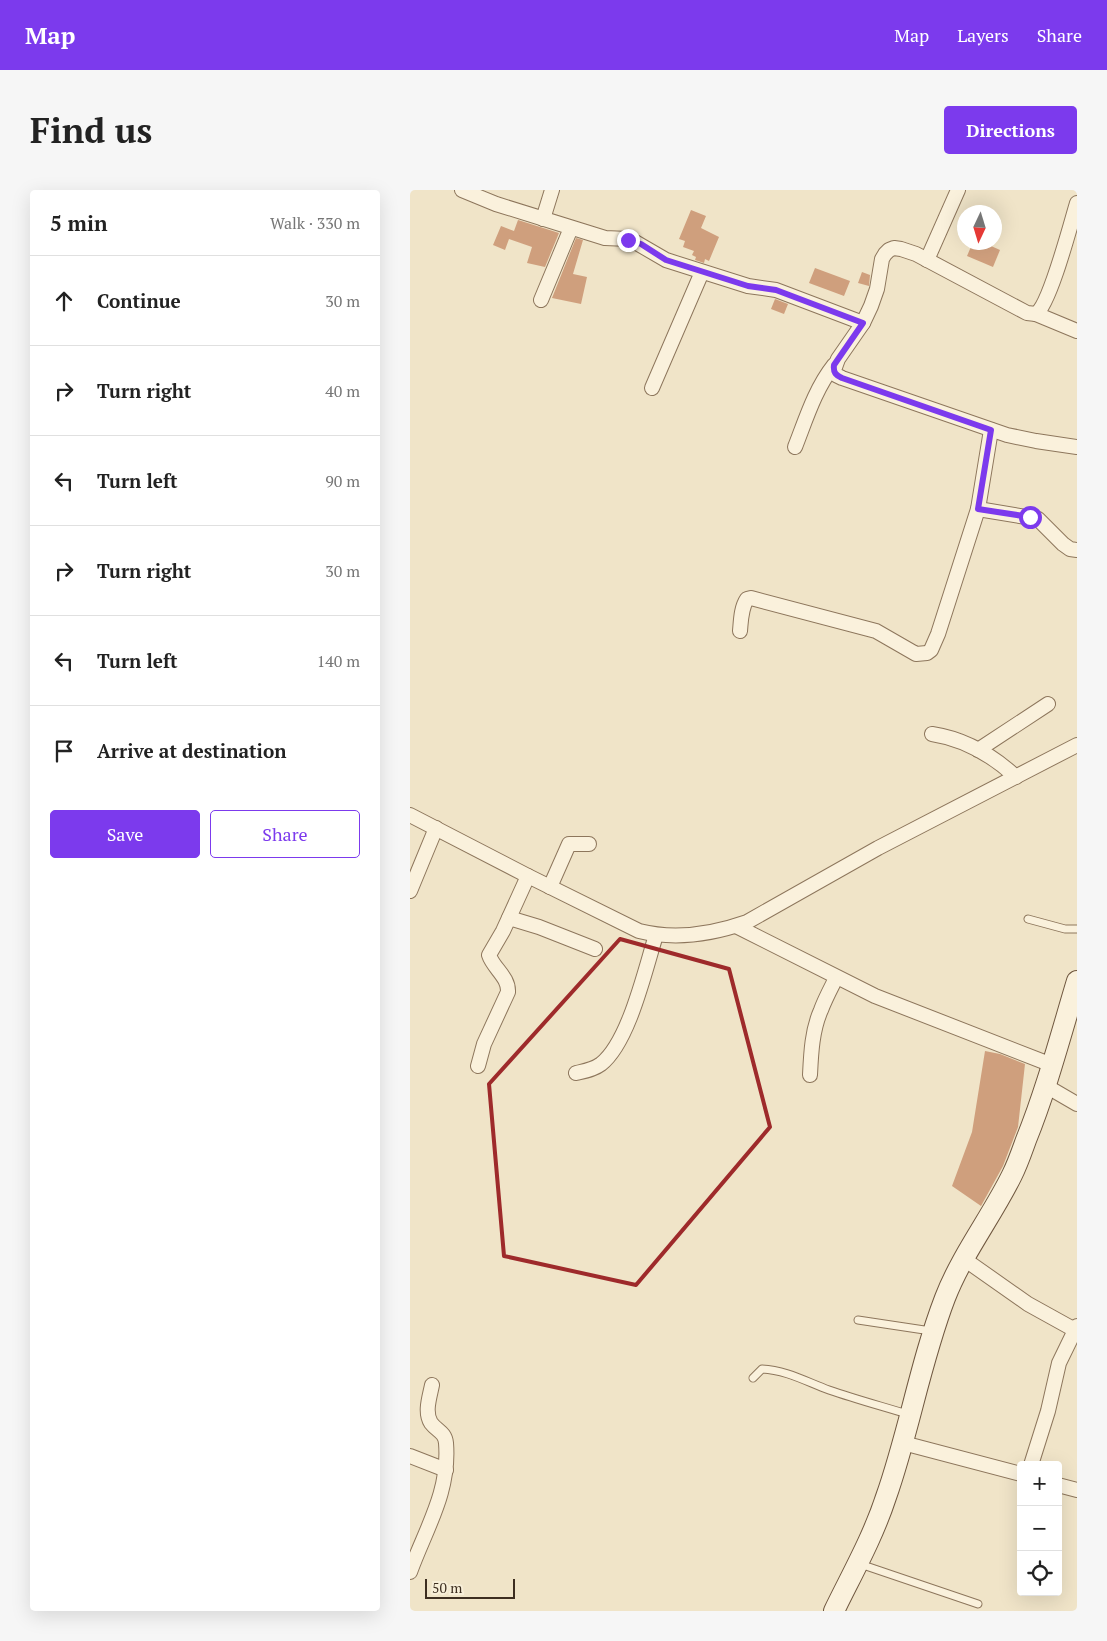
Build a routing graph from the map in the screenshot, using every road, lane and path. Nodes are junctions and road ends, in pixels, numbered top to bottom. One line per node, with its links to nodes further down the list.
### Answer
1 (462, 190): 5 (street)
2 (552, 190): 5 (street)
3 (958, 190): 7 (street)
4 (1077, 203): 10 (street)
5 (543, 219): 6 (street)
6 (571, 228): 8 (street); 9 (street)
7 (927, 260): 10 (street); 11 (street)
8 (702, 272): 11 (street); 14 (street)
9 (541, 300)
10 (1036, 314): 12 (street)
11 (863, 323): 13 (street)
12 (1077, 331)
13 (834, 365): 15 (street); 16 (street)
14 (652, 388)
15 (991, 430): 17 (street); 18 (street)
16 (795, 446)
17 (1077, 447)
18 (978, 509): 19 (street); 20 (street)
19 (1077, 550)
20 (740, 631)
21 (1048, 704): 24 (street)
22 (932, 734): 24 (street)
23 (1077, 745): 25 (street)
24 (978, 750): 25 (street)
25 (1016, 777): 34 (street)
26 (410, 814): 27 (street)
27 (436, 828): 29 (street); 31 (street)
28 (589, 844): 30 (street)
29 (528, 876): 30 (street); 32 (street)
30 (550, 887): 36 (street)
31 (410, 892)
32 (509, 918): 37 (street); 41 (street)
33 (1028, 919): 35 (lane)
34 (736, 926): 36 (street); 38 (street)
35 (1077, 928)
36 (656, 935): 42 (street)
37 (595, 949)
38 (836, 978): 40 (street); 43 (street)
39 (1077, 981): 40 (main road)
40 (1052, 1065): 44 (main road)
41 (478, 1066)
42 (576, 1073)
43 (810, 1075)
44 (1046, 1086): 45 (street); 46 (main road)
45 (1077, 1104)
46 (964, 1259): 48 (street); 49 (main road)
47 (858, 1320): 49 (lane)
48 (1076, 1328): 50 (street)
49 (934, 1332): 53 (main road)
50 (1071, 1351): 56 (street)
51 (753, 1378): 53 (lane)
52 (432, 1385): 57 (street)
53 (910, 1415): 54 (main road)
54 (903, 1443): 58 (street); 61 (main road)
55 (410, 1456): 57 (street)
56 (1032, 1461)
57 (446, 1470): 62 (street)
58 (1017, 1473)
59 (1062, 1486): 60 (street)
60 (1077, 1490)
61 (857, 1563): 63 (lane); 64 (main road)
62 (410, 1572)
63 (978, 1604)
64 (834, 1611)

